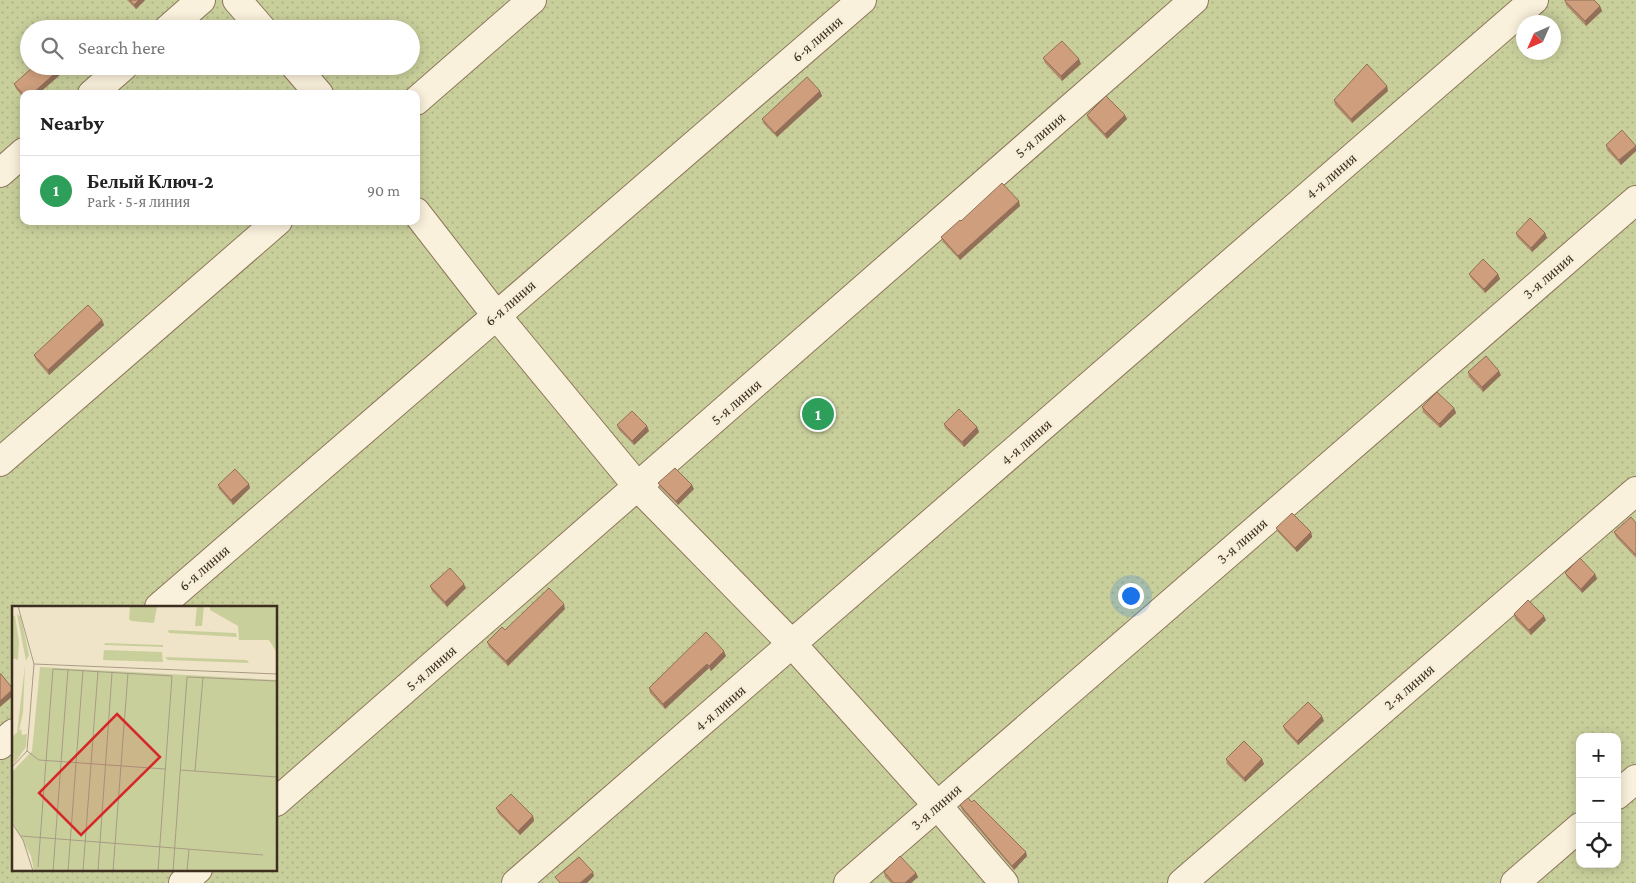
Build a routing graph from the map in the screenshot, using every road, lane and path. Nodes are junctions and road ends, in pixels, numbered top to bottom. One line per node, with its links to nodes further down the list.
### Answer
1 (202, 0): 7 (street)
2 (237, 0): 8 (street)
3 (532, 0): 13 (street)
4 (862, 0): 19 (street, 6-я линия)
5 (1194, 0): 21 (street, 5-я линия)
6 (1534, 0): 24 (street, 4-я линия)
7 (179, 20)
8 (254, 20)
9 (114, 75): 11 (street)
10 (303, 75): 12 (street)
11 (97, 90)
12 (316, 90)
13 (420, 98)
14 (20, 156): 15 (street)
15 (0, 173)
16 (1636, 200): 30 (street, 3-я линия)
17 (420, 217): 19 (street)
18 (273, 225): 20 (street)
19 (496, 315): 21 (street); 23 (street, 6-я линия)
20 (0, 462)
21 (638, 487): 24 (street); 29 (street, 5-я линия)
22 (1636, 490): 37 (street, 2-я линия)
23 (161, 606)
24 (793, 645): 30 (street); 34 (street, 4-я линия)
25 (12, 735): 26 (street)
26 (0, 745)
27 (1636, 779): 28 (street)
28 (1621, 792)
29 (278, 800)
30 (937, 805): 35 (street, 3-я линия); 36 (street)
31 (1576, 830): 38 (street)
32 (197, 870): 33 (street)
33 (183, 883)
34 (516, 883)
35 (848, 883)
36 (1004, 883)
37 (1182, 883)
38 (1515, 883)

